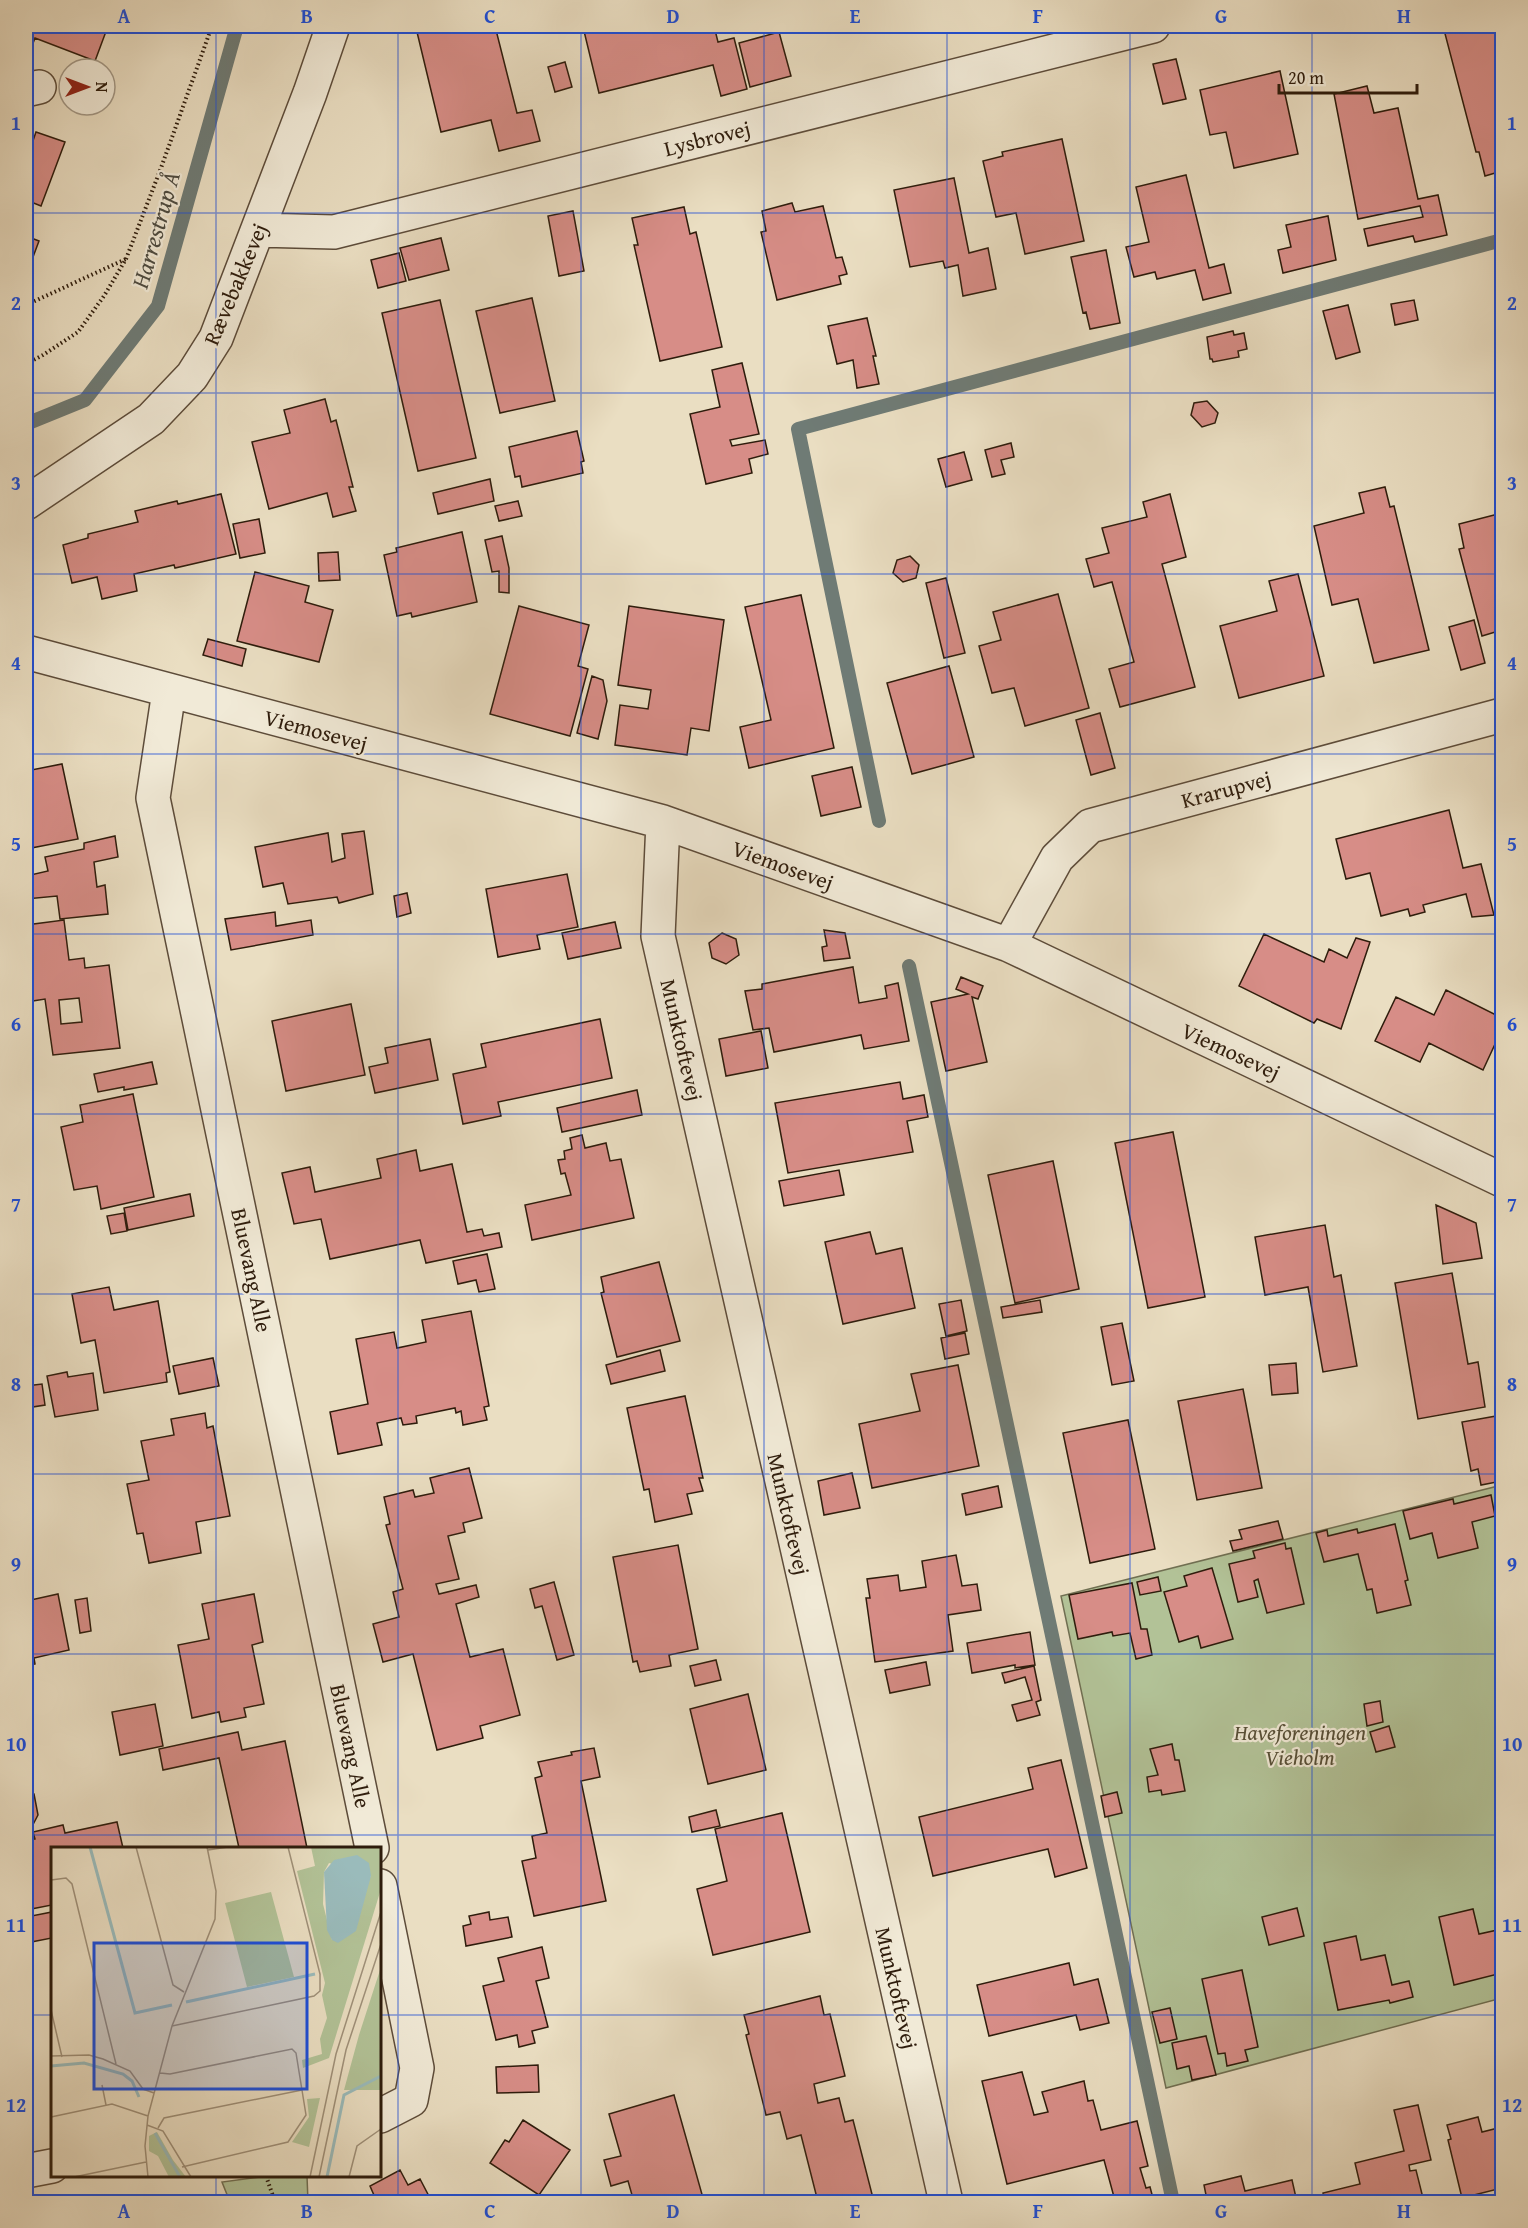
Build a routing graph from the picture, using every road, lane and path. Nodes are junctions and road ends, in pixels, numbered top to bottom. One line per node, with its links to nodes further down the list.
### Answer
1 (212, 26): 5 (path)
2 (333, 26): 4 (street, Rævebakkevej)
3 (1153, 26): 4 (street, Lysbrovej)
4 (258, 230): 8 (street, Rævebakkevej)
5 (126, 259): 6 (path); 7 (path)
6 (26, 305)
7 (26, 364)
8 (26, 503)
9 (26, 652): 10 (street, Viemosevej)
10 (169, 691): 12 (street, Viemosevej); 15 (street, Bluevang Alle)
11 (1503, 715): 13 (street, Krarupvej)
12 (663, 822): 13 (street, Viemosevej); 22 (street, Munktoftevej)
13 (1008, 945): 14 (street, Viemosevej)
14 (1503, 1180)
15 (372, 1847)
16 (381, 1891): 17 (street)
17 (381, 2115)
18 (51, 2166): 19 (street)
19 (26, 2171)
20 (267, 2177): 21 (path)
21 (275, 2202)
22 (946, 2202)

